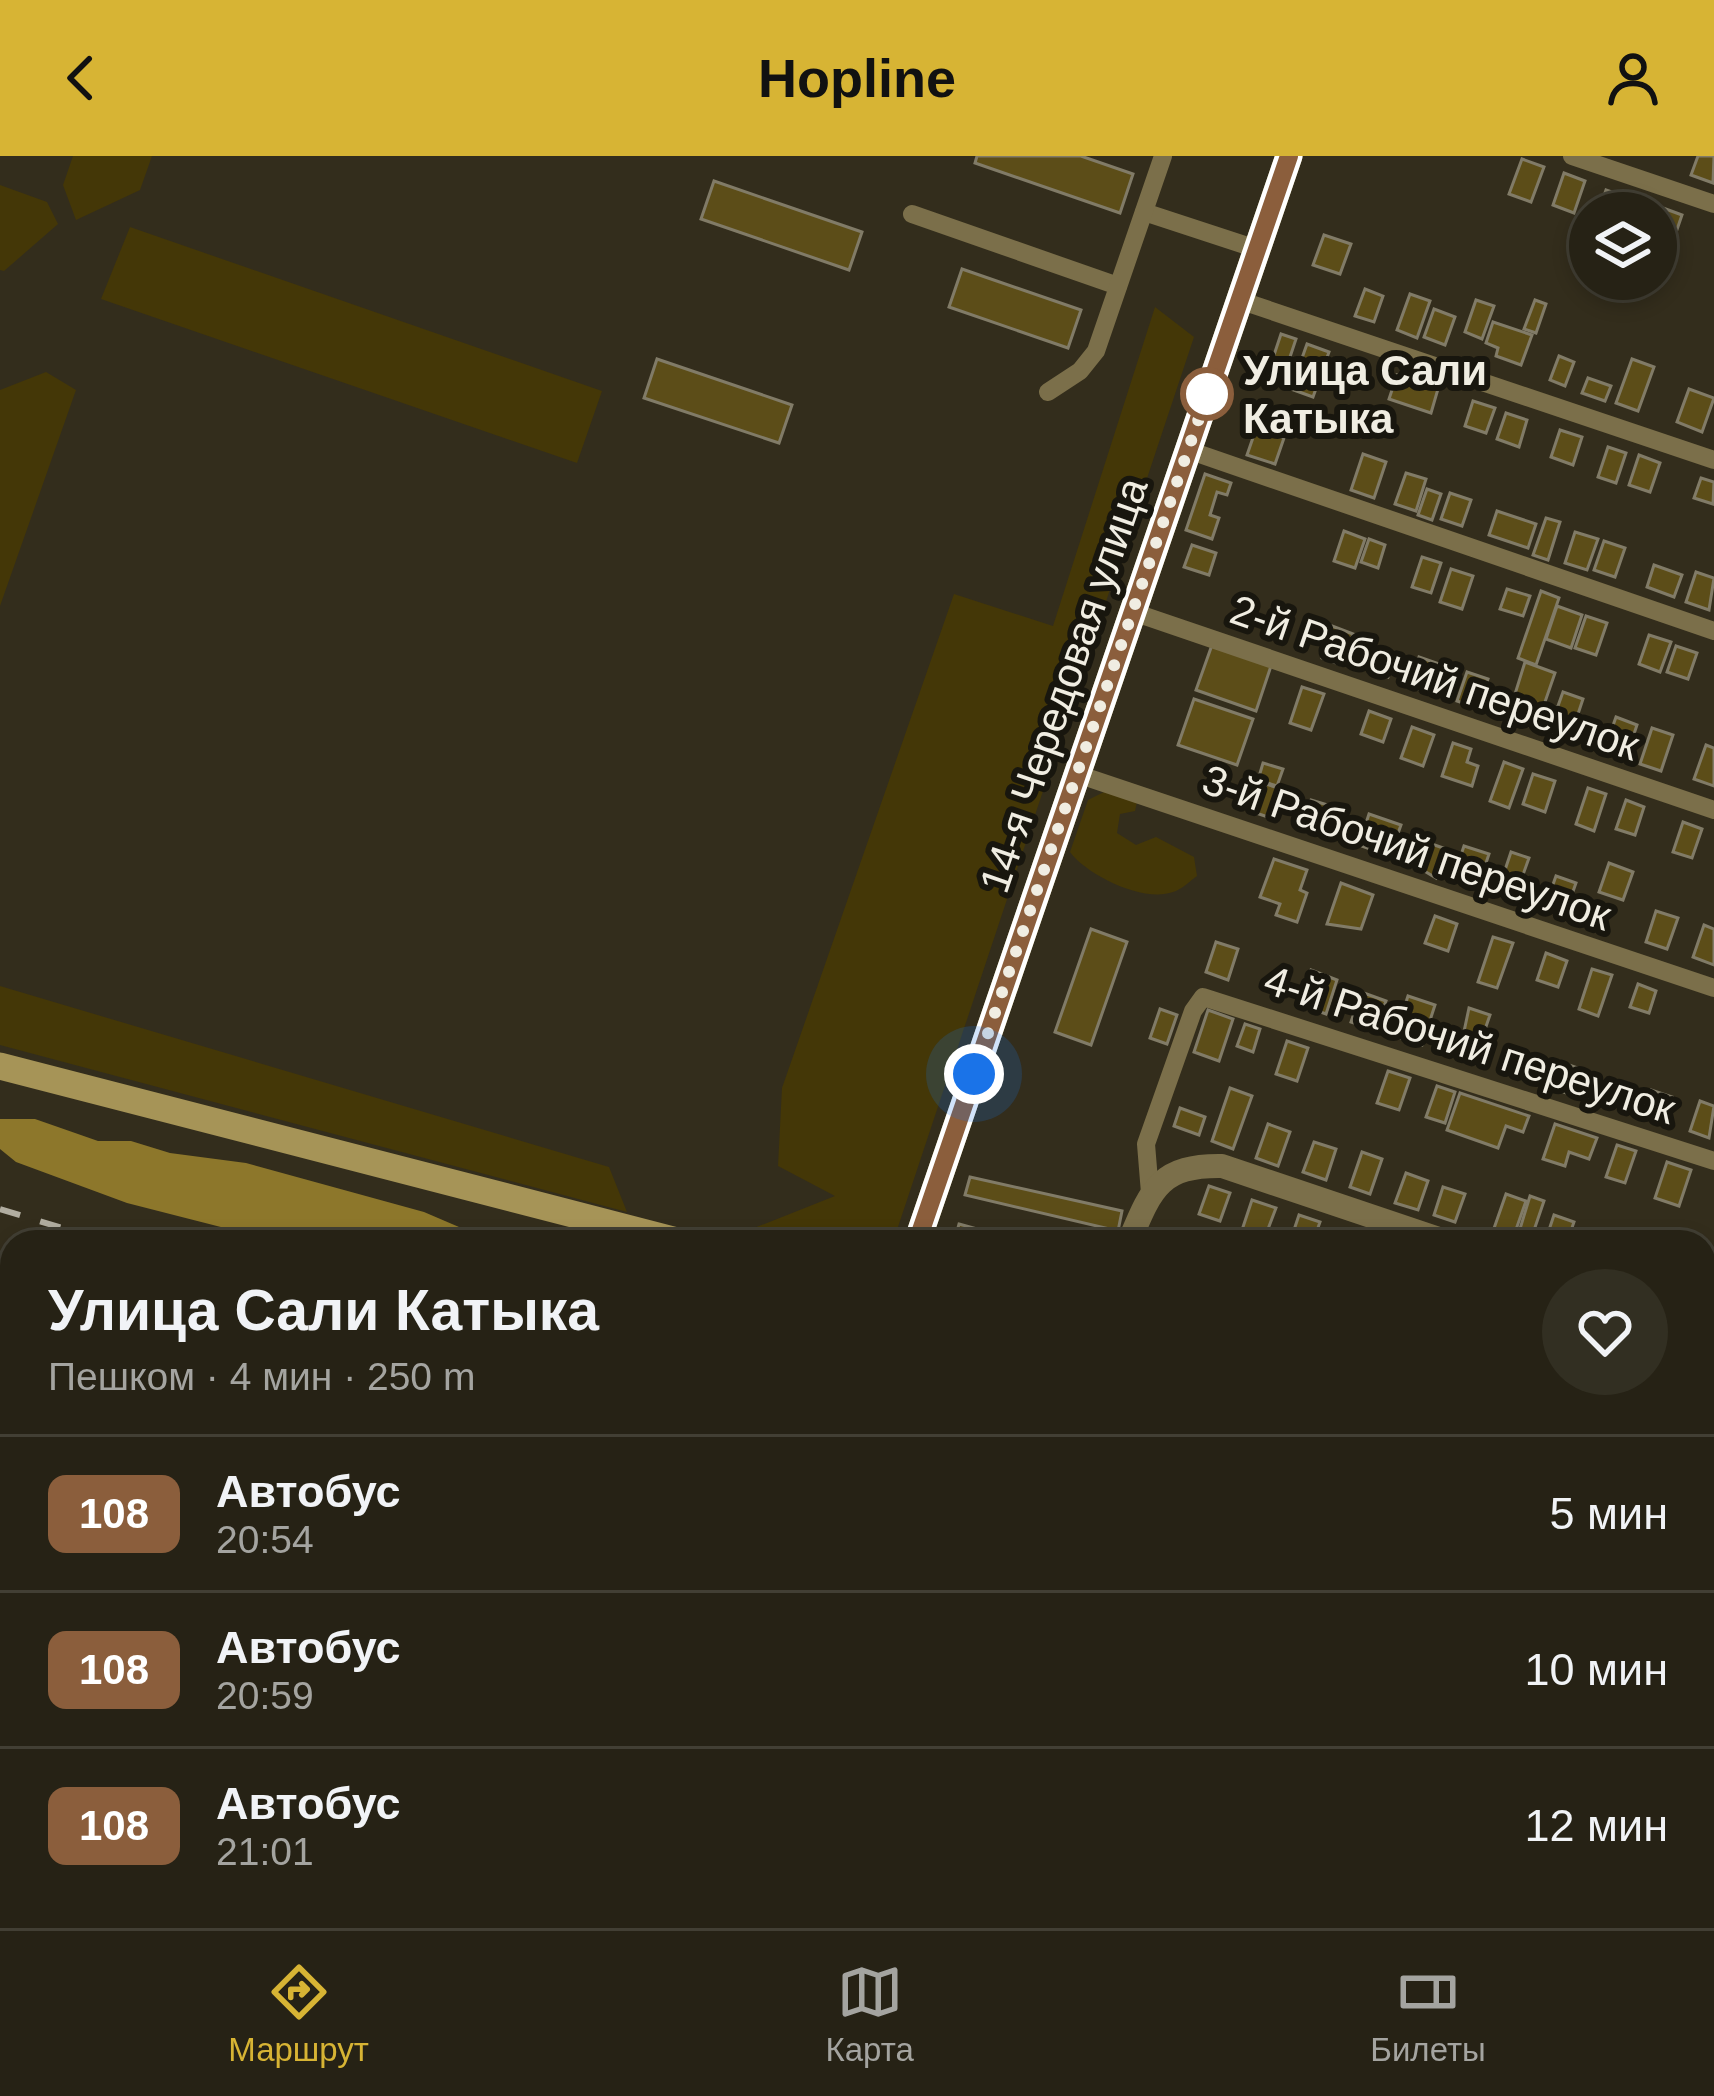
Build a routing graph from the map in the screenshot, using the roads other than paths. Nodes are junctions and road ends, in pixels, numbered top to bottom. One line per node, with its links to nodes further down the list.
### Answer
1 (1162, 156): 5 (street)
2 (1289, 156): 7 (main road, 14-я Чередовая улица)
3 (1572, 156): 4 (street)
4 (1714, 204)
5 (1144, 212): 7 (street); 8 (street)
6 (912, 214): 8 (street)
7 (1257, 249): 9 (main road, 14-я Чередовая улица)
8 (1118, 286): 10 (street)
9 (1239, 300): 11 (main road, 14-я Чередовая улица); 12 (street)
10 (1048, 392)
11 (1188, 450): 13 (main road, 14-я Чередовая улица); 14 (street)
12 (1714, 460)
13 (1133, 611): 15 (main road, 14-я Чередовая улица); 16 (street, 2-й Рабочий переулок)
14 (1714, 631)
15 (1077, 774): 17 (street, 3-й Рабочий переулок); 22 (main road, 14-я Чередовая улица)
16 (1714, 810)
17 (1714, 988)
18 (0, 1066): 21 (main road)
19 (1714, 1162): 20 (street, 4-й Рабочий переулок)
20 (1150, 1192): 23 (street); 24 (street)
21 (635, 1230)
22 (921, 1230)
23 (1134, 1230)
24 (1412, 1230)

